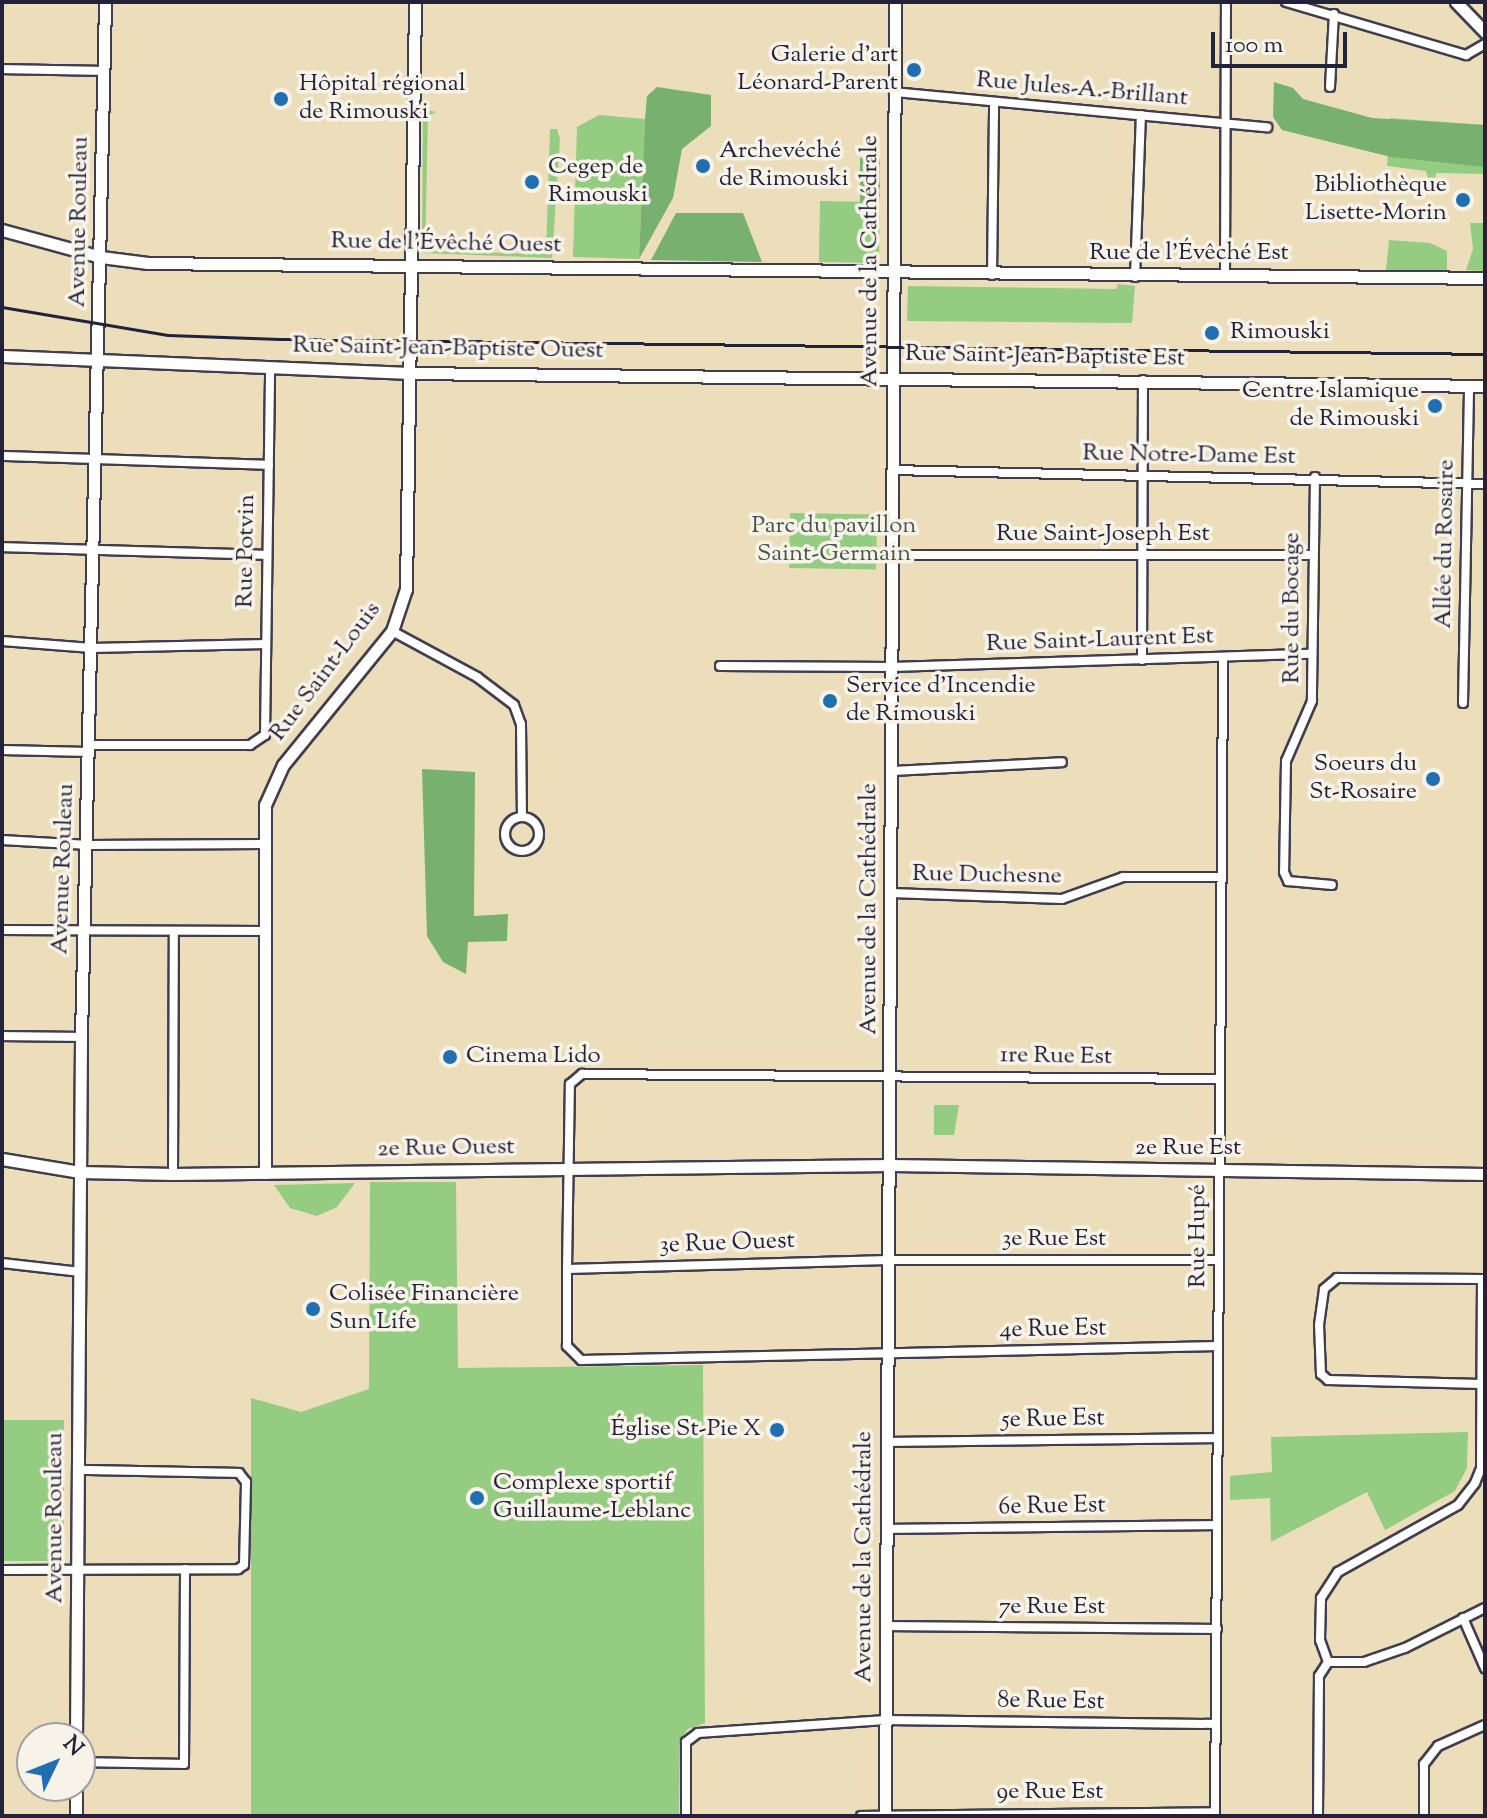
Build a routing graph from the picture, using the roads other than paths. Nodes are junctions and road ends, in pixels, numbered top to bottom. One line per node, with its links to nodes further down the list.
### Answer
1 (105, 2): 11 (street, Avenue Rouleau)
2 (415, 2): 20 (street, Rue Saint-Louis)
3 (895, 2): 13 (street, Avenue de la Cathédrale)
4 (1226, 2): 16 (street)
5 (1286, 2): 7 (street)
6 (1456, 2): 8 (street)
7 (1334, 14): 9 (street); 12 (street)
8 (1485, 32)
9 (1485, 44)
10 (2, 69): 11 (street)
11 (104, 71): 19 (street, Avenue Rouleau)
12 (1330, 87)
13 (894, 92): 14 (street, Rue Jules-A.-Brillant); 21 (street, Avenue de la Cathédrale)
14 (994, 102): 15 (street, Rue Jules-A.-Brillant); 22 (street)
15 (1141, 115): 16 (street, Rue Jules-A.-Brillant); 23 (street)
16 (1221, 123): 17 (street, Rue Jules-A.-Brillant); 24 (street)
17 (1267, 127)
18 (2, 230): 19 (street, Rue de l'Évêché Ouest)
19 (101, 257): 20 (street, Rue de l'Évêché Ouest); 27 (street, Avenue Rouleau)
20 (410, 266): 21 (street, Rue de l'Évêché Ouest); 29 (street, Rue Saint-Louis)
21 (893, 273): 22 (street, Rue de l'Évêché Est); 30 (street, Avenue de la Cathédrale)
22 (992, 276): 23 (street, Rue de l'Évêché Est)
23 (1135, 277): 24 (street, Rue de l'Évêché Est)
24 (1225, 277): 25 (street, Rue de l'Évêché Est)
25 (1485, 278)
26 (2, 356): 27 (street, Rue Saint-Jean-Baptiste Ouest)
27 (100, 362): 28 (street, Rue Saint-Jean-Baptiste Ouest); 35 (street, Avenue Rouleau)
28 (270, 367): 29 (street, Rue Saint-Jean-Baptiste Ouest); 36 (street, Rue Potvin)
29 (411, 373): 30 (street, Rue Saint-Jean-Baptiste Ouest); 48 (street, Rue Saint-Louis)
30 (893, 378): 31 (street, Rue Saint-Jean-Baptiste Est); 37 (street, Avenue de la Cathédrale)
31 (1143, 379): 32 (street, Rue Saint-Jean-Baptiste Est); 38 (street)
32 (1469, 386): 33 (street, Rue Saint-Jean-Baptiste Est); 40 (street, Allée du Rosaire)
33 (1485, 386)
34 (2, 456): 35 (street)
35 (97, 462): 36 (street); 43 (street, Avenue Rouleau)
36 (269, 465): 44 (street, Rue Potvin)
37 (892, 470): 38 (street, Rue Notre-Dame Est); 45 (street, Avenue de la Cathédrale)
38 (1143, 475): 39 (street, Rue Notre-Dame Est); 46 (street)
39 (1315, 477): 40 (street, Rue Notre-Dame Est); 47 (street, Rue du Bocage)
40 (1468, 484): 41 (street, Rue Notre-Dame Est); 57 (street, Allée du Rosaire)
41 (1485, 484)
42 (2, 547): 43 (street)
43 (95, 553): 44 (street); 51 (street, Avenue Rouleau)
44 (267, 555): 50 (street, Rue Potvin)
45 (893, 555): 46 (street, Rue Saint-Joseph Est); 56 (street, Avenue de la Cathédrale)
46 (1142, 555): 47 (street, Rue Saint-Joseph Est); 54 (street)
47 (1312, 555): 52 (street, Rue du Bocage)
48 (392, 631): 62 (street); 64 (street, Rue Saint-Louis)
49 (2, 641): 51 (street)
50 (266, 644): 51 (street); 58 (street, Rue Potvin)
51 (92, 648): 58 (street, Avenue Rouleau)
52 (1310, 654): 53 (street, Rue Saint-Laurent Est); 67 (street, Rue du Bocage)
53 (1223, 657): 54 (street, Rue Saint-Laurent Est); 66 (street, Rue Hupé)
54 (1142, 660): 56 (street, Rue Saint-Laurent Est)
55 (720, 666): 56 (street, Rue Saint-Laurent Est)
56 (892, 667): 61 (street, Avenue de la Cathédrale)
57 (1463, 703)
58 (89, 749): 59 (street); 65 (street, Avenue Rouleau)
59 (2, 750)
60 (1062, 762): 61 (street)
61 (892, 771): 68 (street, Avenue de la Cathédrale)
62 (522, 816): 62 (street)
63 (2, 840): 65 (street)
64 (264, 844): 65 (street); 71 (street, Rue Saint-Louis)
65 (89, 845): 70 (street, Avenue Rouleau)
66 (1222, 877): 68 (street, Rue Duchesne); 76 (street, Rue Hupé)
67 (1332, 885)
68 (891, 893): 75 (street, Avenue de la Cathédrale)
69 (2, 930): 70 (street)
70 (83, 931): 72 (street); 74 (street, Avenue Rouleau)
71 (264, 931): 72 (street); 82 (street, Rue Saint-Louis)
72 (174, 932): 83 (street)
73 (2, 1036): 74 (street)
74 (81, 1037): 81 (street, Avenue Rouleau)
75 (891, 1076): 76 (street, 1re Rue Est); 78 (street, Avenue de la Cathédrale); 79 (street, 1re Rue Est)
76 (1220, 1079): 80 (street, Rue Hupé)
77 (2, 1159): 81 (street, 2e Rue Ouest)
78 (891, 1165): 79 (street, 2e Rue Ouest); 80 (street, 2e Rue Est); 85 (street, Avenue de la Cathédrale)
79 (569, 1170): 82 (street, 2e Rue Ouest); 88 (street)
80 (1220, 1171): 84 (street, 2e Rue Est); 86 (street, Rue Hupé)
81 (80, 1172): 83 (street, 2e Rue Ouest); 89 (street, Avenue Rouleau)
82 (265, 1173): 83 (street, 2e Rue Ouest)
83 (173, 1174)
84 (1485, 1174)
85 (888, 1260): 86 (street, 3e Rue Est); 88 (street, 3e Rue Ouest); 92 (street, Avenue de la Cathédrale)
86 (1219, 1260): 91 (street, Rue Hupé)
87 (2, 1263): 89 (street)
88 (567, 1269): 92 (street, 4e Rue Est)
89 (80, 1272): 96 (street, Avenue Rouleau)
90 (1484, 1279): 93 (street); 93 (street)
91 (1218, 1346): 92 (street, 4e Rue Est); 94 (street, Rue Hupé)
92 (888, 1354): 95 (street, Avenue de la Cathédrale)
93 (1481, 1384): 106 (street)
94 (1218, 1438): 95 (street, 5e Rue Est); 97 (street, Rue Hupé)
95 (888, 1442): 98 (street, Avenue de la Cathédrale)
96 (79, 1470): 99 (street, Avenue Rouleau); 100 (street)
97 (1217, 1525): 98 (street, 6e Rue Est); 105 (street, Rue Hupé)
98 (887, 1529): 104 (street, Avenue de la Cathédrale)
99 (78, 1569): 100 (street); 101 (street); 109 (street, Avenue Rouleau)
100 (185, 1569): 112 (street)
101 (2, 1570)
102 (1485, 1608): 103 (street)
103 (1463, 1618): 106 (street); 107 (street)
104 (886, 1626): 105 (street, 7e Rue Est); 108 (street, Avenue de la Cathédrale)
105 (1217, 1629): 110 (street, Rue Hupé)
106 (1328, 1662): 117 (street)
107 (1485, 1668)
108 (886, 1720): 110 (street, 8e Rue Est); 114 (street, Avenue de la Cathédrale); 115 (street, 8e Rue Est)
109 (76, 1722)
110 (1216, 1724): 113 (street, Rue Hupé)
111 (1485, 1725): 118 (street)
112 (96, 1762)
113 (1215, 1814): 114 (street, 9e Rue Est)
114 (885, 1815): 116 (street, 9e Rue Est)
115 (686, 1816)
116 (861, 1816)
117 (1318, 1816)
118 (1424, 1816)

